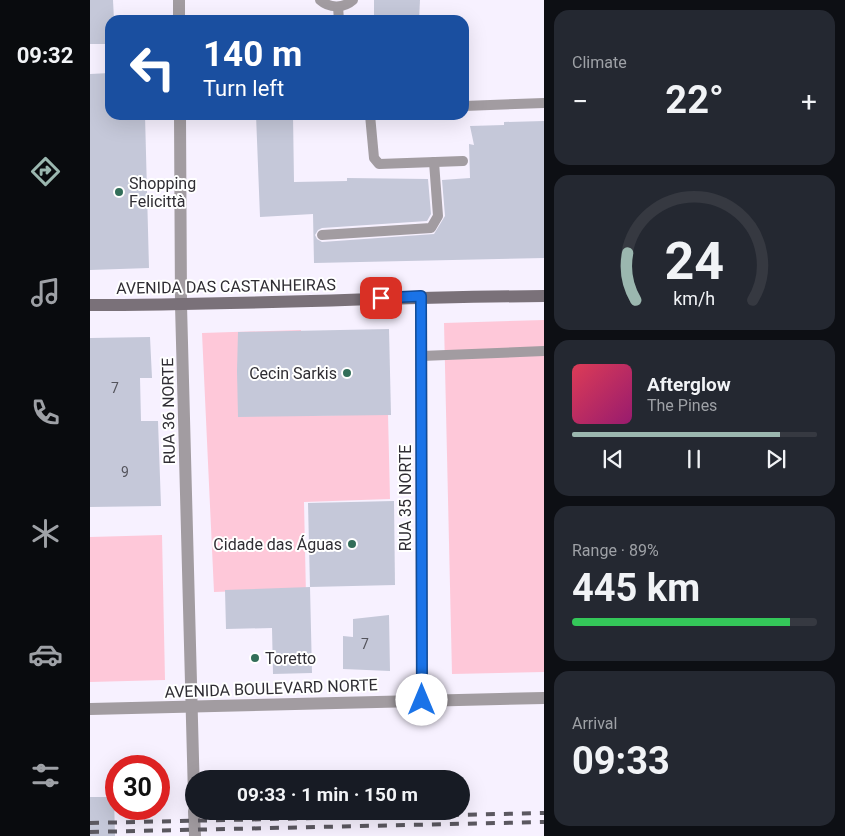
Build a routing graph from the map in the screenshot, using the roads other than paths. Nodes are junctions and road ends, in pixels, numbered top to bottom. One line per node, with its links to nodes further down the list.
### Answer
1 (179, 0): 5 (street)
2 (320, 0): 4 (lane)
3 (353, 0): 4 (lane)
4 (338, 7): 6 (lane)
5 (179, 15)
6 (339, 15)
7 (544, 103): 8 (lane)
8 (469, 106)
9 (180, 120): 17 (street, RUA 36 NORTE)
10 (371, 120): 12 (lane)
11 (462, 161): 12 (lane)
12 (434, 162): 13 (lane)
13 (322, 235)
14 (421, 296): 15 (main road, AVENIDA DAS CASTANHEIRAS); 17 (main road, AVENIDA DAS CASTANHEIRAS); 19 (street, RUA 35 NORTE)
15 (544, 296)
16 (90, 305): 17 (main road, AVENIDA DAS CASTANHEIRAS)
17 (181, 305): 22 (street, RUA 36 NORTE)
18 (544, 351): 19 (lane)
19 (421, 356): 21 (street, RUA 35 NORTE)
20 (544, 698): 21 (street, AVENIDA BOULEVARD NORTE)
21 (422, 700): 22 (street, AVENIDA BOULEVARD NORTE)
22 (191, 707): 23 (street, AVENIDA BOULEVARD NORTE); 24 (street, RUA 36 NORTE)
23 (90, 709)
24 (192, 770)
25 (195, 820): 26 (street)
26 (196, 836)

